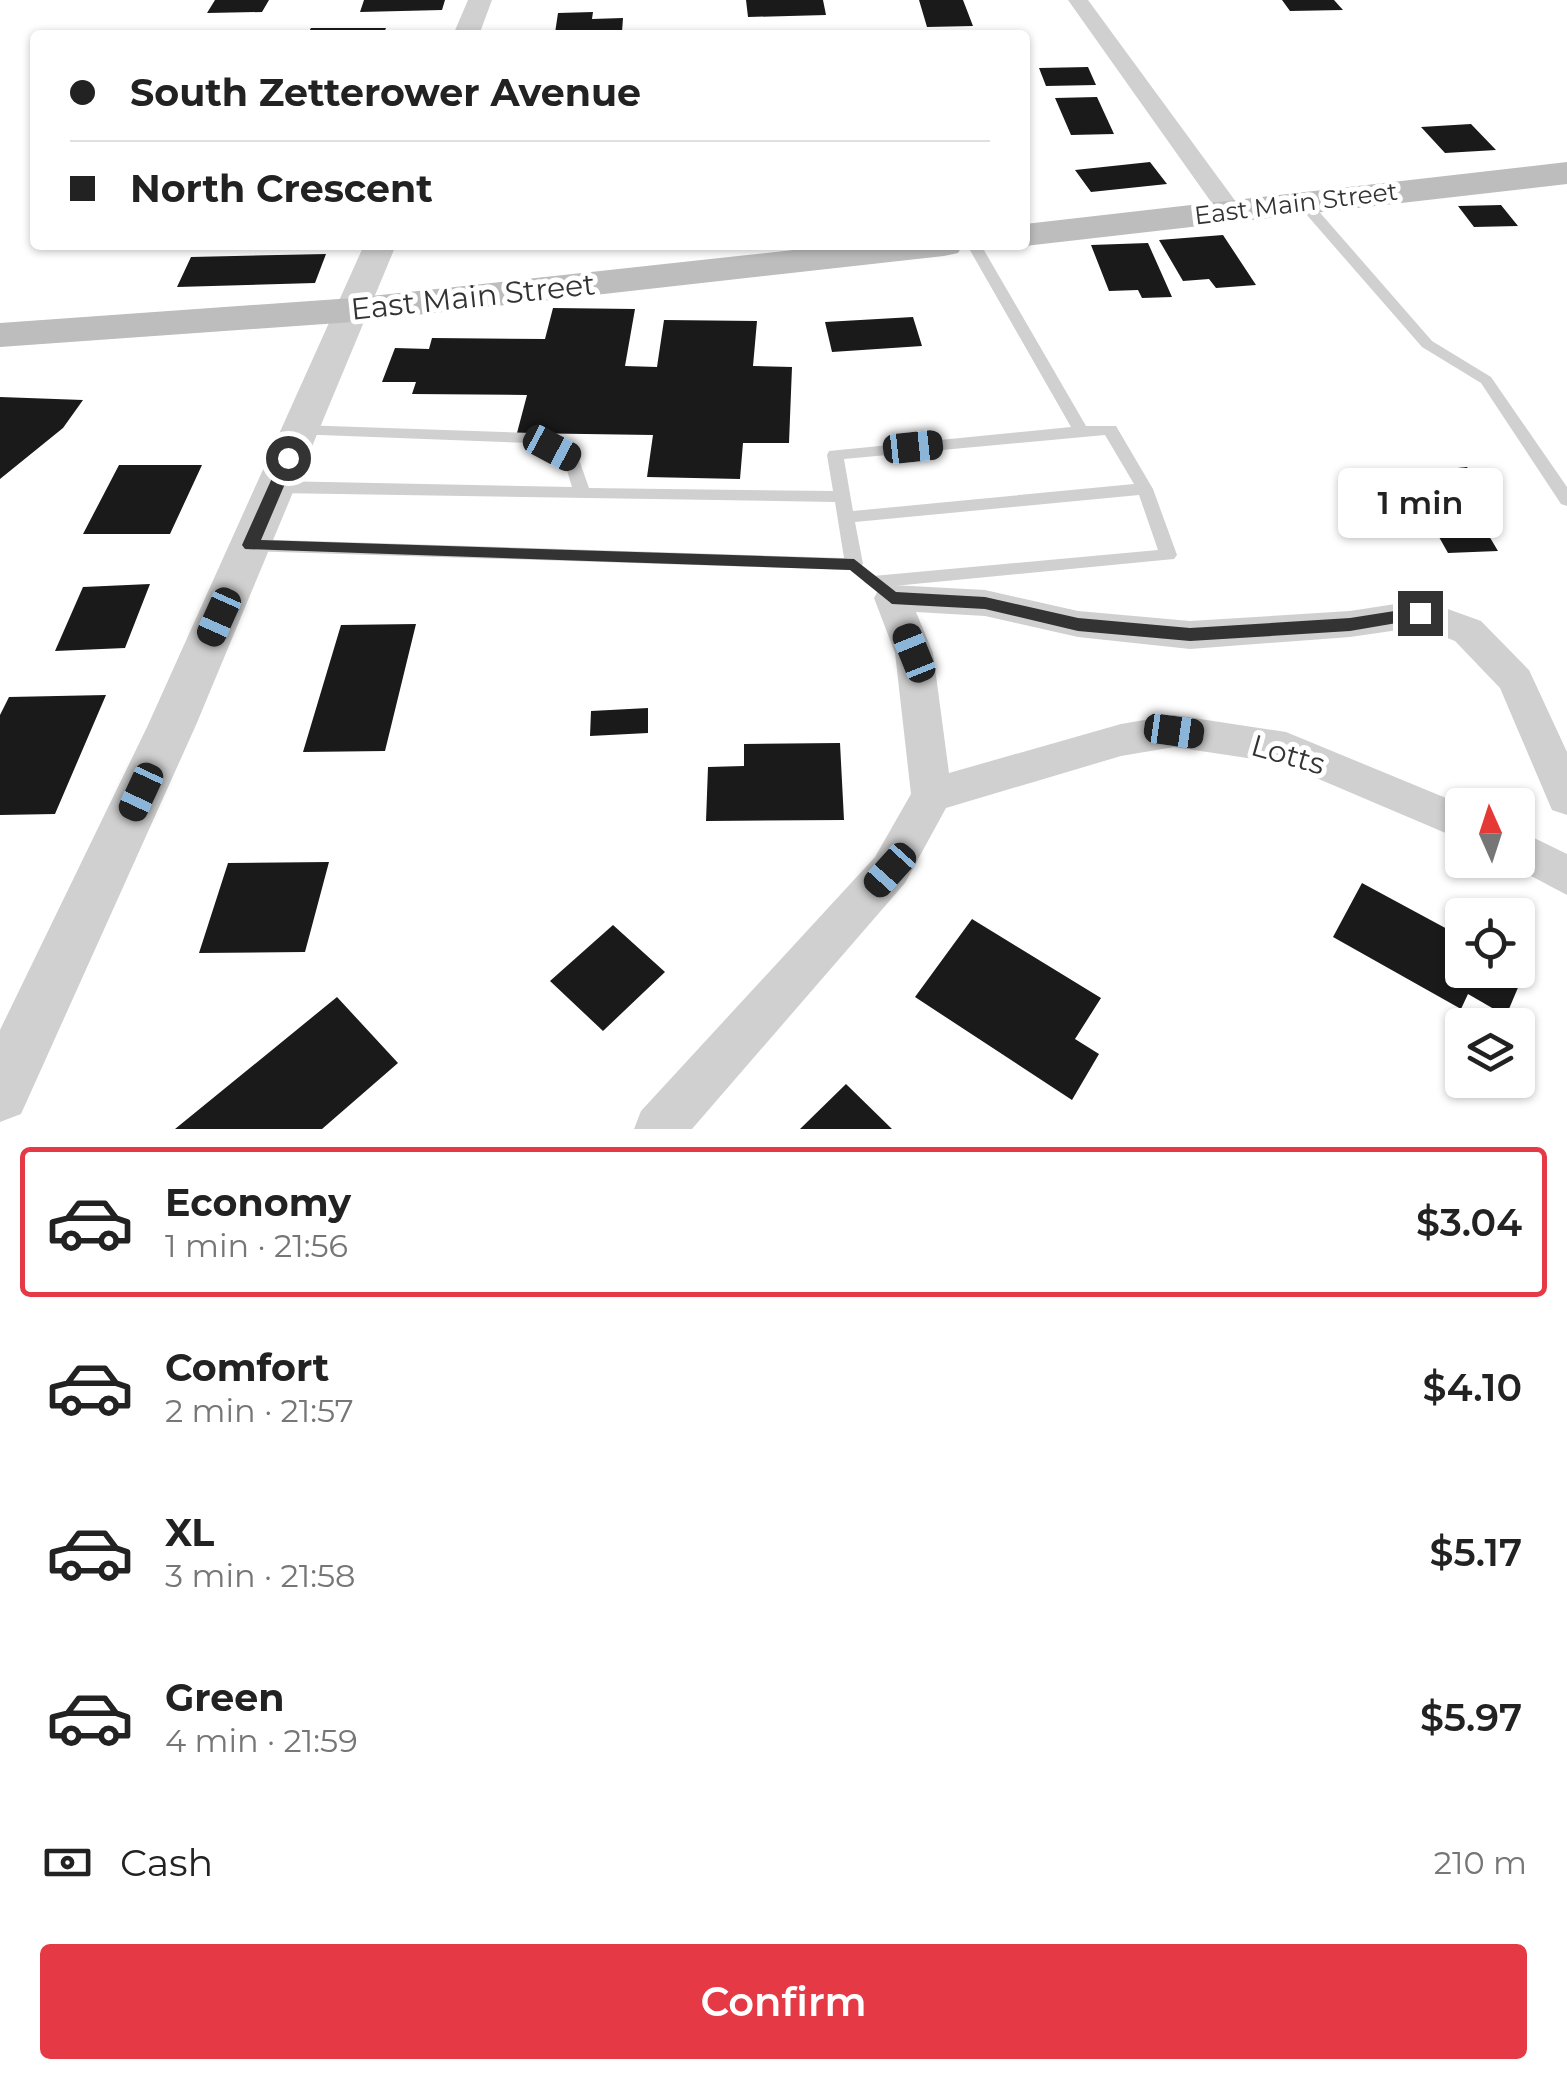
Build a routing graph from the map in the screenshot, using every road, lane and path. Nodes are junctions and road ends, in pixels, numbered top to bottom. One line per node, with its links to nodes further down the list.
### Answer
1 (480, 0): 3 (street)
2 (1078, 0): 6 (street)
3 (468, 30)
4 (1567, 173): 5 (main road, East Main Street)
5 (1304, 202): 6 (main road, East Main Street); 19 (lane)
6 (1230, 212): 7 (main road, East Main Street)
7 (1030, 235)
8 (378, 250): 11 (street)
9 (898, 250): 11 (main road, East Main Street)
10 (977, 250): 14 (lane)
11 (352, 310): 12 (main road, East Main Street); 13 (street)
12 (0, 335)
13 (300, 430): 15 (street); 17 (lane)
14 (1081, 430): 16 (lane); 18 (lane)
15 (276, 487): 17 (lane); 21 (street)
16 (1145, 490): 20 (lane); 23 (lane)
17 (582, 493): 18 (lane)
18 (842, 496): 20 (lane)
19 (1567, 500)
20 (846, 517): 22 (lane)
21 (250, 545): 22 (lane); 29 (street)
22 (854, 564): 23 (lane)
23 (883, 590): 24 (street); 25 (street)
24 (932, 795): 26 (street, Lotts); 30 (street)
25 (1567, 798)
26 (1445, 815)
27 (1535, 858): 28 (street)
28 (1567, 876)
29 (0, 1093)
30 (659, 1129)

